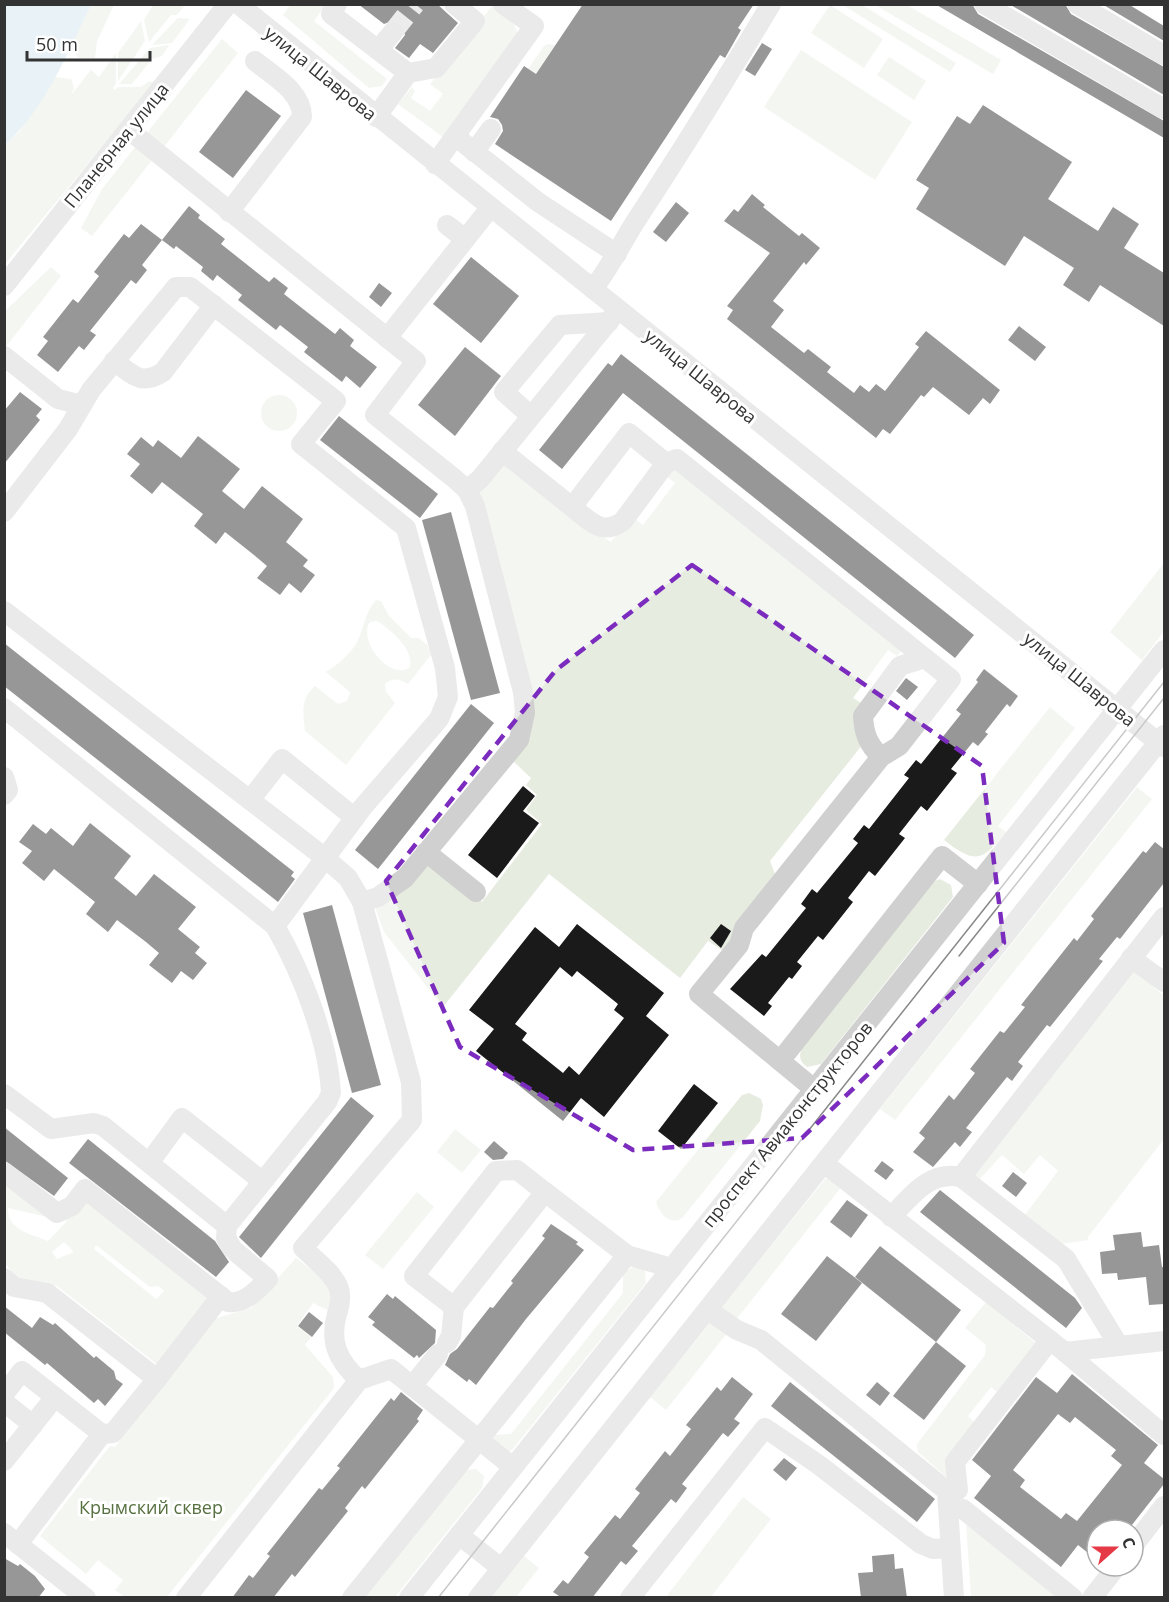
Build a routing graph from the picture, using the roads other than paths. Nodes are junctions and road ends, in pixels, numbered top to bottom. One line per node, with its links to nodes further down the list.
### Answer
1 (228, 4): 17 (street, Планерная улица)
2 (238, 4): 15 (street, улица Шаврова)
3 (337, 4): 10 (street)
4 (454, 4): 13 (street)
5 (503, 4): 18 (street)
6 (771, 4): 25 (street)
7 (984, 4): 14 (street)
8 (1077, 4): 11 (street)
9 (393, 32): 10 (street)
10 (378, 50): 13 (street)
11 (1164, 55)
12 (255, 61): 22 (street)
13 (408, 74): 15 (street)
14 (1164, 109)
15 (376, 117): 20 (street, улица Шаврова)
16 (491, 129): 19 (street)
17 (129, 130): 22 (street); 26 (street, Планерная улица)
18 (456, 137): 19 (street); 20 (street)
19 (474, 152): 25 (street)
20 (435, 164): 21 (street, улица Шаврова)
21 (490, 208): 24 (street); 27 (street, улица Шаврова)
22 (229, 212): 30 (street)
23 (447, 225): 24 (street)
24 (465, 239): 30 (street)
25 (617, 254): 27 (street)
26 (4, 286)
27 (592, 289): 29 (street, улица Шаврова)
28 (214, 305): 32 (street); 32 (street); 50 (street)
29 (614, 316): 34 (street); 34 (street); 44 (street, улица Шаврова)
30 (387, 338): 37 (street)
31 (4, 356): 33 (street)
32 (114, 361): 33 (street)
33 (82, 405): 39 (street)
34 (531, 416): 35 (street)
35 (502, 451): 37 (street); 38 (street)
36 (666, 463): 38 (street); 38 (street); 42 (street)
37 (467, 489): 51 (street)
38 (572, 507)
39 (4, 512)
40 (4, 611): 49 (street)
41 (1164, 650): 44 (street, проспект Авиаконструкторов)
42 (925, 658): 46 (street); 46 (street)
43 (4, 708): 57 (street)
44 (1118, 709): 45 (street, улица Шаврова); 53 (street, проспект Авиаконструкторов)
45 (1163, 741): 64 (street)
46 (881, 757): 60 (street)
47 (4, 777): 48 (street)
48 (4, 795)
49 (250, 800): 50 (street); 52 (street)
50 (355, 818): 52 (street)
51 (426, 852): 54 (street); 55 (street)
52 (324, 857): 55 (street); 57 (street)
53 (978, 884): 60 (street); 61 (street, проспект Авиаконструкторов)
54 (476, 892)
55 (362, 902): 81 (street)
56 (1164, 917): 58 (street)
57 (275, 926): 67 (street)
58 (1131, 958): 59 (street); 66 (street)
59 (1164, 982)
60 (780, 1061): 61 (street)
61 (814, 1089): 72 (street, проспект Авиаконструкторов)
62 (4, 1094): 63 (street)
63 (148, 1163): 67 (street); 70 (street)
64 (825, 1164): 69 (street); 76 (street)
65 (4, 1172): 74 (street)
66 (962, 1177): 69 (street); 79 (street)
67 (262, 1181): 70 (street)
68 (545, 1192): 71 (street); 75 (street); 75 (street)
69 (891, 1217): 78 (street)
70 (227, 1226): 74 (street)
71 (627, 1255): 72 (street); 89 (street)
72 (672, 1268): 91 (street, проспект Авиаконструкторов)
73 (4, 1278): 80 (street)
74 (221, 1296): 80 (street)
75 (454, 1307): 82 (street)
76 (708, 1310): 98 (street); 99 (street)
77 (1164, 1341): 79 (street)
78 (1058, 1346): 79 (street); 88 (street); 92 (street)
79 (1119, 1346)
80 (157, 1379): 87 (street)
81 (360, 1380): 82 (street); 102 (street)
82 (412, 1386): 89 (street)
83 (4, 1394): 84 (street)
84 (55, 1397): 86 (street); 87 (street)
85 (4, 1402): 86 (street)
86 (33, 1425): 90 (street)
87 (102, 1434): 97 (street)
88 (1164, 1435)
89 (478, 1439): 91 (street); 103 (street)
90 (4, 1461)
91 (513, 1467): 96 (street, проспект Авиаконструкторов)
92 (958, 1490)
93 (1164, 1506): 95 (street)
94 (963, 1509): 108 (street)
95 (1145, 1531)
96 (459, 1535): 99 (street); 104 (street, проспект Авиаконструкторов)
97 (11, 1539): 101 (street)
98 (950, 1548): 106 (street); 107 (street)
99 (501, 1568): 105 (street)
100 (1108, 1578): 109 (street)
101 (86, 1598)
102 (186, 1598)
103 (352, 1598)
104 (409, 1598)
105 (478, 1598)
106 (630, 1598)
107 (954, 1598)
108 (1074, 1598)
109 (1092, 1598)

